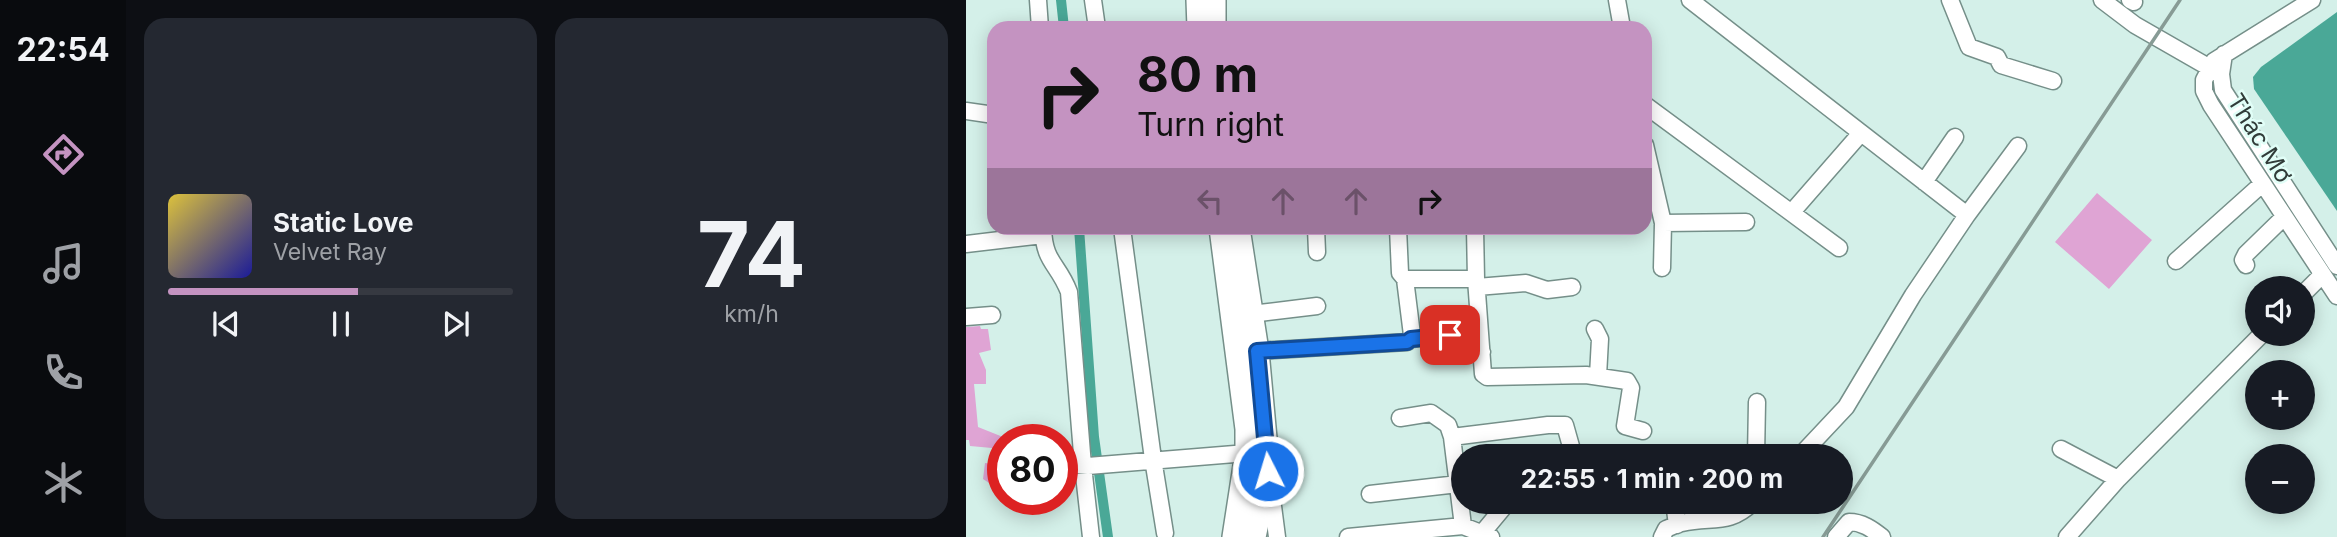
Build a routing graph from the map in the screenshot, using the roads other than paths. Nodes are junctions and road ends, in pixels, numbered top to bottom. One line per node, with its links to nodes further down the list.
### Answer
1 (1038, 0): 10 (street)
2 (1093, 0): 11 (street)
3 (1198, 0): 12 (highway)
4 (1214, 0): 13 (highway)
5 (1617, 0): 14 (street)
6 (1690, 0): 21 (street)
7 (1950, 0): 17 (street)
8 (2102, 0): 16 (street)
9 (2312, 0): 15 (street, Thác Mơ)
10 (1040, 21)
11 (1096, 21)
12 (1199, 21)
13 (1214, 21)
14 (1621, 21)
15 (2224, 54): 16 (street, Thác Mơ); 45 (street)
16 (2210, 68): 26 (street, Thác Mơ)
17 (2053, 81)
18 (1652, 110): 27 (street)
19 (966, 111): 20 (street)
20 (987, 114)
21 (1861, 133): 25 (street); 27 (street)
22 (1955, 137): 25 (street)
23 (2018, 146): 28 (street)
24 (1652, 175): 31 (street)
25 (1924, 182): 28 (street)
26 (2262, 184): 29 (street, Thác Mơ); 43 (street)
27 (1791, 212): 41 (street)
28 (1967, 215): 72 (street)
29 (2284, 217): 44 (street); 47 (street, Thác Mơ)
30 (1746, 222): 31 (street)
31 (1663, 223): 46 (street)
32 (1019, 235): 40 (street)
33 (1043, 235): 77 (street)
34 (1123, 235): 75 (street)
35 (1223, 235): 74 (highway)
36 (1239, 235): 54 (highway)
37 (1316, 235): 42 (street)
38 (1398, 235): 48 (street)
39 (1475, 235): 50 (street)
40 (966, 244)
41 (1839, 248)
42 (1317, 251)
43 (2176, 261)
44 (2246, 265)
45 (2337, 266)
46 (1662, 268)
47 (2322, 275): 49 (street); 52 (street, Thác Mơ)
48 (1405, 279): 50 (street); 59 (street)
49 (2315, 282)
50 (1477, 283): 51 (street); 62 (street)
51 (1572, 287)
52 (2337, 296)
53 (1317, 306): 54 (street)
54 (1251, 314): 61 (highway)
55 (992, 315): 56 (street)
56 (966, 317)
57 (1595, 329): 64 (street)
58 (1450, 335): 59 (street)
59 (1411, 339): 61 (street)
60 (2250, 346): 79 (street)
61 (1257, 351): 78 (highway)
62 (1482, 352): 63 (street); 64 (street)
63 (1457, 355)
64 (1598, 376): 67 (street)
65 (1756, 402): 71 (street)
66 (1400, 418): 68 (street)
67 (1643, 431)
68 (1452, 438): 69 (street); 70 (street)
69 (1453, 444)
70 (1570, 444)
71 (1756, 444)
72 (1811, 444)
73 (2061, 449): 79 (street)
74 (1247, 458): 75 (street); 78 (highway); 82 (highway)
75 (1153, 459): 77 (street); 89 (street)
76 (1078, 465): 77 (street)
77 (1086, 466): 94 (street)
78 (1268, 471): 91 (highway)
79 (2118, 479): 93 (street)
80 (1451, 485): 81 (street)
81 (1370, 494)
82 (1241, 498): 91 (street); 95 (highway)
83 (1462, 514): 87 (street)
84 (1500, 514): 92 (street)
85 (1675, 514): 88 (street)
86 (1739, 514): 88 (street)
87 (1463, 526): 90 (street); 92 (street)
88 (1676, 526): 97 (street)
89 (1165, 533)
90 (1422, 533): 96 (street)
91 (1261, 535)
92 (1487, 535)
93 (2075, 535)
94 (1091, 537)
95 (1234, 537)
96 (1348, 537)
97 (1662, 537)
98 (1836, 537): 99 (street)
99 (1882, 537)

